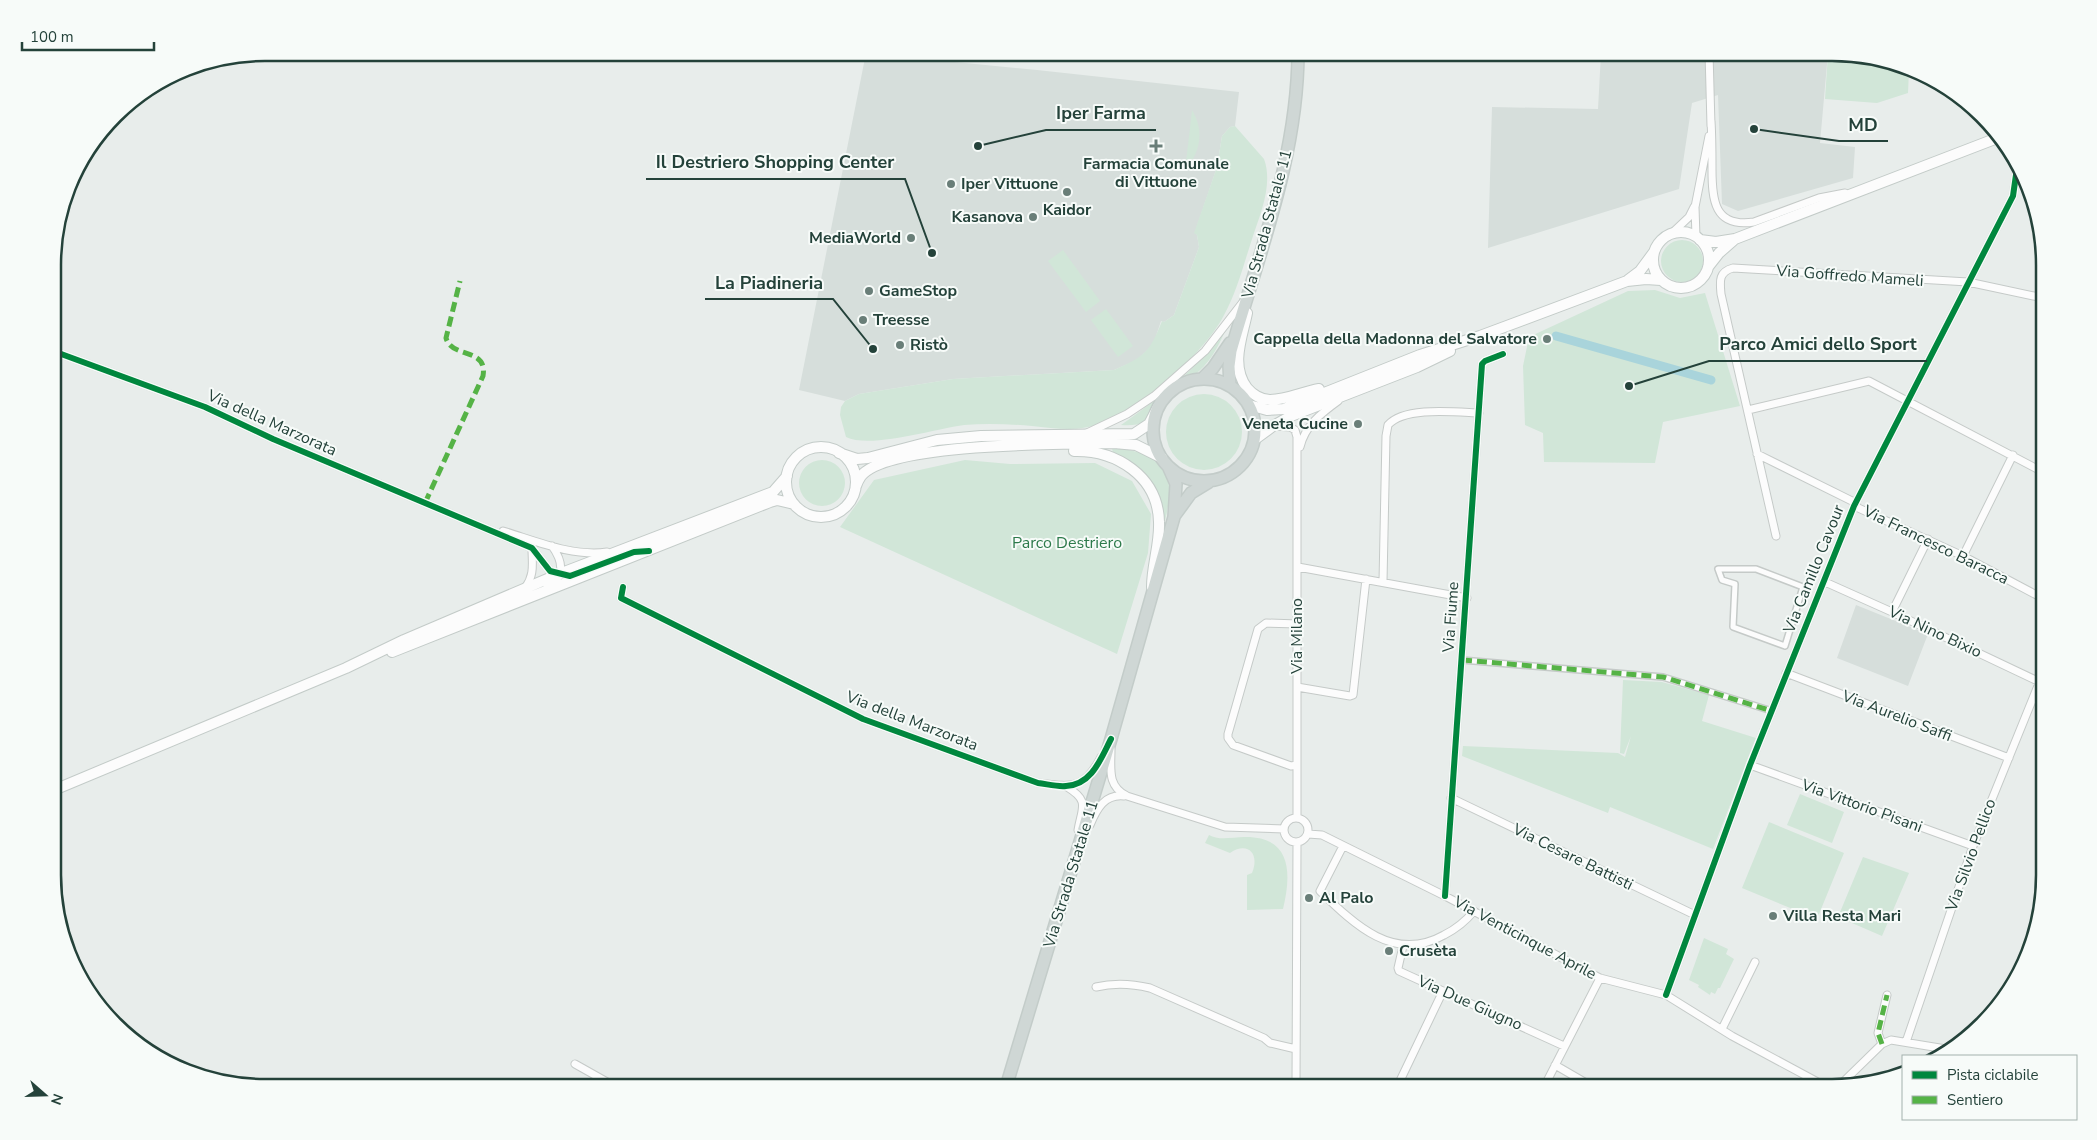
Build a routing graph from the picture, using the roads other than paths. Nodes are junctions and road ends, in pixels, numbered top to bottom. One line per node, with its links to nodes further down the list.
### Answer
1 (1298, 61): 13 (main road, Via Strada Statale 11)
2 (1709, 61): 3 (street)
3 (1711, 121): 6 (street); 7 (street)
4 (1993, 140): 6 (main road)
5 (2016, 177): 16 (street, Via Camillo Cavour)
6 (1863, 189): 10 (main road)
7 (1695, 207): 8 (street); 9 (street)
8 (1670, 235): 9 (main road); 11 (main road)
9 (1698, 238): 10 (main road); 12 (main road)
10 (1735, 239): 12 (main road)
11 (1654, 252): 14 (main road); 15 (main road)
12 (1708, 266): 14 (main road)
13 (1255, 275): 17 (main road, Via Strada Statale 11); 24 (main road)
14 (1661, 280): 15 (main road)
15 (1627, 281): 24 (main road)
16 (1968, 282): 18 (street, Via Goffredo Mameli); 25 (street, Via Camillo Cavour); 28 (street, Via Goffredo Mameli)
17 (1248, 296): 19 (main road, Via Strada Statale 11); 31 (street)
18 (2036, 297)
19 (1237, 330): 22 (main road, Via Strada Statale 11); 23 (main road, Via Strada Statale 11)
20 (61, 354): 46 (street, Via della Marzorata)
21 (1503, 354): 29 (street, Via Fiume)
22 (1202, 379): 23 (main road); 27 (main road)
23 (1230, 386): 26 (main road)
24 (1347, 389): 26 (main road); 30 (main road); 36 (street)
25 (1908, 401): 28 (street); 37 (street); 44 (street, Via Camillo Cavour)
26 (1249, 406): 32 (main road)
27 (1158, 407): 31 (main road); 38 (main road)
28 (1748, 410): 35 (street)
29 (1479, 413): 57 (street); 64 (street, Via Fiume)
30 (1273, 426): 32 (main road); 36 (street)
31 (1082, 435): 34 (main road)
32 (1254, 440): 41 (main road)
33 (976, 448): 38 (main road); 42 (main road); 63 (main road)
34 (840, 452): 40 (main road); 42 (main road)
35 (1757, 454): 44 (street, Via Francesco Baracca); 47 (street)
36 (1298, 455): 54 (street, Via Milano)
37 (2012, 455): 39 (street); 53 (street)
38 (1165, 462): 41 (main road); 45 (main road, Via Strada Statale 11)
39 (2036, 466)
40 (787, 476): 43 (main road); 51 (main road)
41 (1212, 480): 45 (main road, Via Strada Statale 11)
42 (856, 486): 43 (main road)
43 (794, 504): 52 (main road)
44 (1855, 504): 48 (street, Via Francesco Baracca); 58 (street, Via Camillo Cavour)
45 (1174, 517): 63 (main road, Via Strada Statale 11)
46 (478, 524): 49 (street); 50 (street)
47 (1776, 536)
48 (1928, 539): 53 (street, Via Francesco Baracca); 65 (street)
49 (552, 546): 51 (street); 55 (street)
50 (532, 548): 55 (street); 61 (street)
51 (620, 551): 55 (main road)
52 (649, 551): 55 (street); 66 (main road)
53 (1964, 556): 62 (street, Via Francesco Baracca)
54 (1298, 567): 56 (street); 67 (street, Via Milano)
55 (559, 574): 61 (main road); 66 (street)
56 (1366, 579): 57 (street); 72 (street)
57 (1382, 582): 64 (street)
58 (1825, 582): 65 (street, Via Nino Bixio); 70 (street, Via Camillo Cavour)
59 (623, 587): 79 (street, Via della Marzorata)
60 (1803, 587): 60 (street)
61 (523, 590): 69 (main road)
62 (2036, 594)
63 (1152, 597): 75 (main road, Via Strada Statale 11)
64 (1466, 598): 68 (street, Via Fiume)
65 (1892, 612): 71 (street, Via Nino Bixio)
66 (488, 615): 69 (main road)
67 (1298, 624): 72 (street, Via Milano); 77 (street)
68 (1462, 660): 74 (street); 82 (street, Via Fiume)
69 (346, 668): 80 (main road)
70 (1786, 674): 74 (street, Via Camillo Cavour); 76 (street, Via Aurelio Saffi)
71 (2036, 680)
72 (1297, 687): 77 (street, Via Milano)
73 (2036, 696): 76 (street, Via Silvio Pellico)
74 (1772, 711): 78 (street, Via Camillo Cavour)
75 (1111, 739): 79 (street, Via della Marzorata); 81 (street); 89 (main road, Via Strada Statale 11)
76 (2008, 758): 88 (street, Via Silvio Pellico)
77 (1297, 765): 83 (street, Via Milano)
78 (1750, 765): 88 (street, Via Vittorio Pisani); 92 (street, Via Camillo Cavour)
79 (1067, 786): 89 (street)
80 (61, 787)
81 (1127, 796): 84 (street); 89 (street)
82 (1451, 798): 90 (street, Via Fiume); 92 (street, Via Cesare Battisti)
83 (1297, 818): 84 (street); 85 (street)
84 (1284, 829): 86 (street)
85 (1308, 834): 86 (street); 87 (street, Via Venticinque Aprile)
86 (1297, 842): 105 (street)
87 (1343, 846): 90 (street, Via Venticinque Aprile); 93 (street)
88 (1973, 846): 101 (street, Via Silvio Pellico)
89 (1072, 865): 110 (main road, Via Strada Statale 11)
90 (1444, 896): 91 (street, Via Venticinque Aprile)
91 (1474, 911): 93 (street); 95 (street, Via Venticinque Aprile)
92 (1695, 915): 98 (street, Via Camillo Cavour)
93 (1403, 946): 97 (street, Via Due Giugno)
94 (1755, 962): 100 (street)
95 (1600, 978): 98 (street, Via Venticinque Aprile); 103 (street)
96 (1096, 987): 105 (street)
97 (1443, 991): 103 (street, Via Due Giugno); 112 (street)
98 (1666, 995): 100 (street, Via Venticinque Aprile)
99 (1888, 996): 102 (street)
100 (1722, 1029): 115 (street, Via Venticinque Aprile)
101 (1906, 1042): 102 (street); 104 (street)
102 (1882, 1044): 108 (street)
103 (1564, 1046): 107 (street)
104 (1939, 1048)
105 (1296, 1050): 111 (street)
106 (575, 1064): 109 (street)
107 (1555, 1065): 113 (street); 114 (street)
108 (1847, 1078)
109 (602, 1079)
110 (1008, 1079)
111 (1296, 1079)
112 (1401, 1079)
113 (1548, 1079)
114 (1579, 1079)
115 (1812, 1079)

